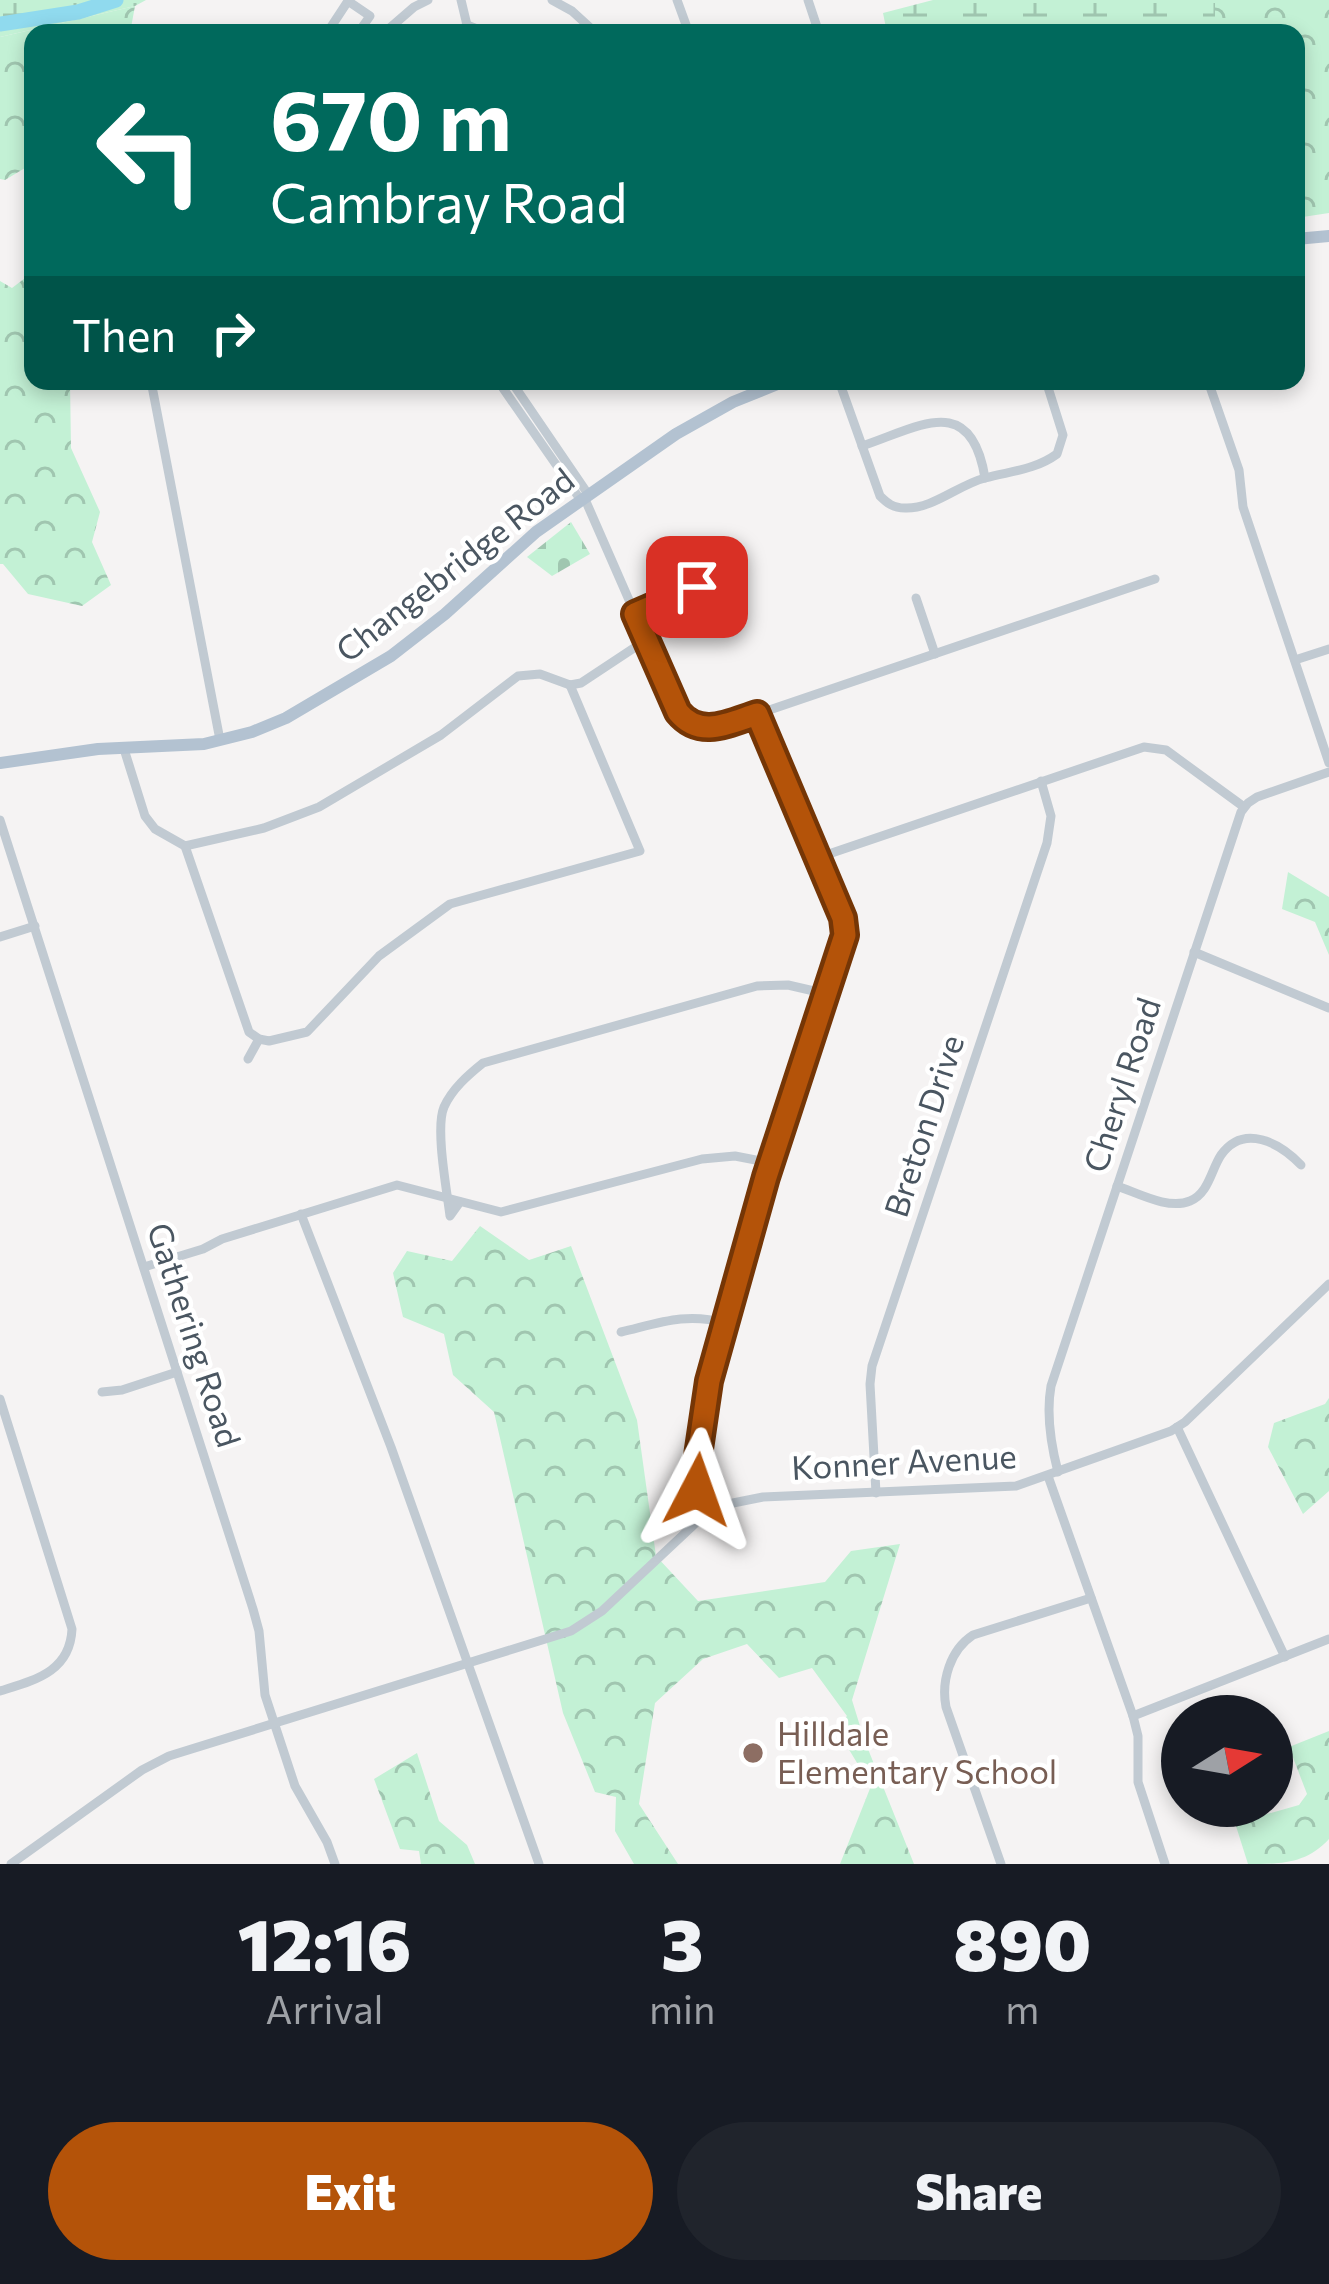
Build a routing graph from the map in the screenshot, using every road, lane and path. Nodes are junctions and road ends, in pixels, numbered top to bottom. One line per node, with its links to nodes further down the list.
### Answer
1 (428, 0): 5 (street)
2 (552, 0): 6 (street)
3 (333, 24): 4 (street)
4 (364, 24)
5 (394, 24)
6 (586, 24)
7 (154, 390): 27 (street)
8 (505, 390): 16 (street)
9 (517, 390): 16 (street)
10 (763, 390): 16 (main road, Changebridge Road)
11 (842, 390): 14 (street)
12 (1049, 390): 15 (street)
13 (1211, 390): 24 (street)
14 (862, 446): 15 (street); 15 (street)
15 (985, 478)
16 (584, 497): 20 (street); 27 (main road, Changebridge Road)
17 (730, 566): 20 (street)
18 (1155, 579): 23 (street)
19 (916, 598): 23 (street)
20 (635, 614): 21 (street)
21 (646, 640): 25 (street); 26 (street)
22 (1329, 649): 24 (street)
23 (935, 654): 26 (street)
24 (1294, 660): 30 (street)
25 (570, 685): 35 (street); 42 (street)
26 (757, 714): 36 (street)
27 (220, 740): 28 (main road, Changebridge Road)
28 (124, 748): 29 (main road, Changebridge Road); 35 (street)
29 (0, 763)
30 (1329, 763)
31 (1329, 772): 33 (street)
32 (1041, 781): 33 (street); 36 (street); 58 (street, Breton Drive)
33 (1244, 807): 39 (street, Cheryl Road)
34 (0, 820): 37 (street, Gathering Road)
35 (185, 847): 42 (street)
36 (818, 857): 40 (street)
37 (35, 926): 38 (street); 49 (street, Gathering Road)
38 (0, 937)
39 (1194, 952): 41 (street); 46 (street, Cheryl Road)
40 (826, 994): 44 (street); 47 (street)
41 (1329, 1008)
42 (259, 1039): 43 (street)
43 (248, 1059)
44 (770, 1163): 47 (street); 51 (street)
45 (1301, 1165): 46 (street)
46 (1117, 1186): 57 (street, Cheryl Road)
47 (454, 1200): 48 (street)
48 (301, 1214): 49 (street); 63 (street)
49 (144, 1267): 53 (street, Gathering Road)
50 (1329, 1284): 56 (street, Konner Avenue)
51 (725, 1323): 52 (street); 59 (street)
52 (621, 1332)
53 (177, 1372): 54 (street); 66 (street, Gathering Road)
54 (103, 1392)
55 (0, 1400): 64 (street)
56 (1177, 1427): 57 (street, Konner Avenue); 62 (street)
57 (1053, 1474): 58 (street, Konner Avenue); 60 (street, Cheryl Road)
58 (876, 1492): 59 (street, Konner Avenue)
59 (710, 1512): 63 (street, Konner Avenue)
60 (1091, 1598): 65 (street, Cheryl Road); 70 (street)
61 (1329, 1639): 62 (street)
62 (1285, 1657): 65 (street)
63 (468, 1663): 66 (street, Konner Avenue); 69 (street)
64 (0, 1691)
65 (1133, 1716): 71 (street, Cheryl Road)
66 (275, 1723): 67 (street, Konner Avenue); 68 (street, Gathering Road)
67 (11, 1864)
68 (335, 1864)
69 (539, 1864)
70 (1000, 1864)
71 (1166, 1864)

